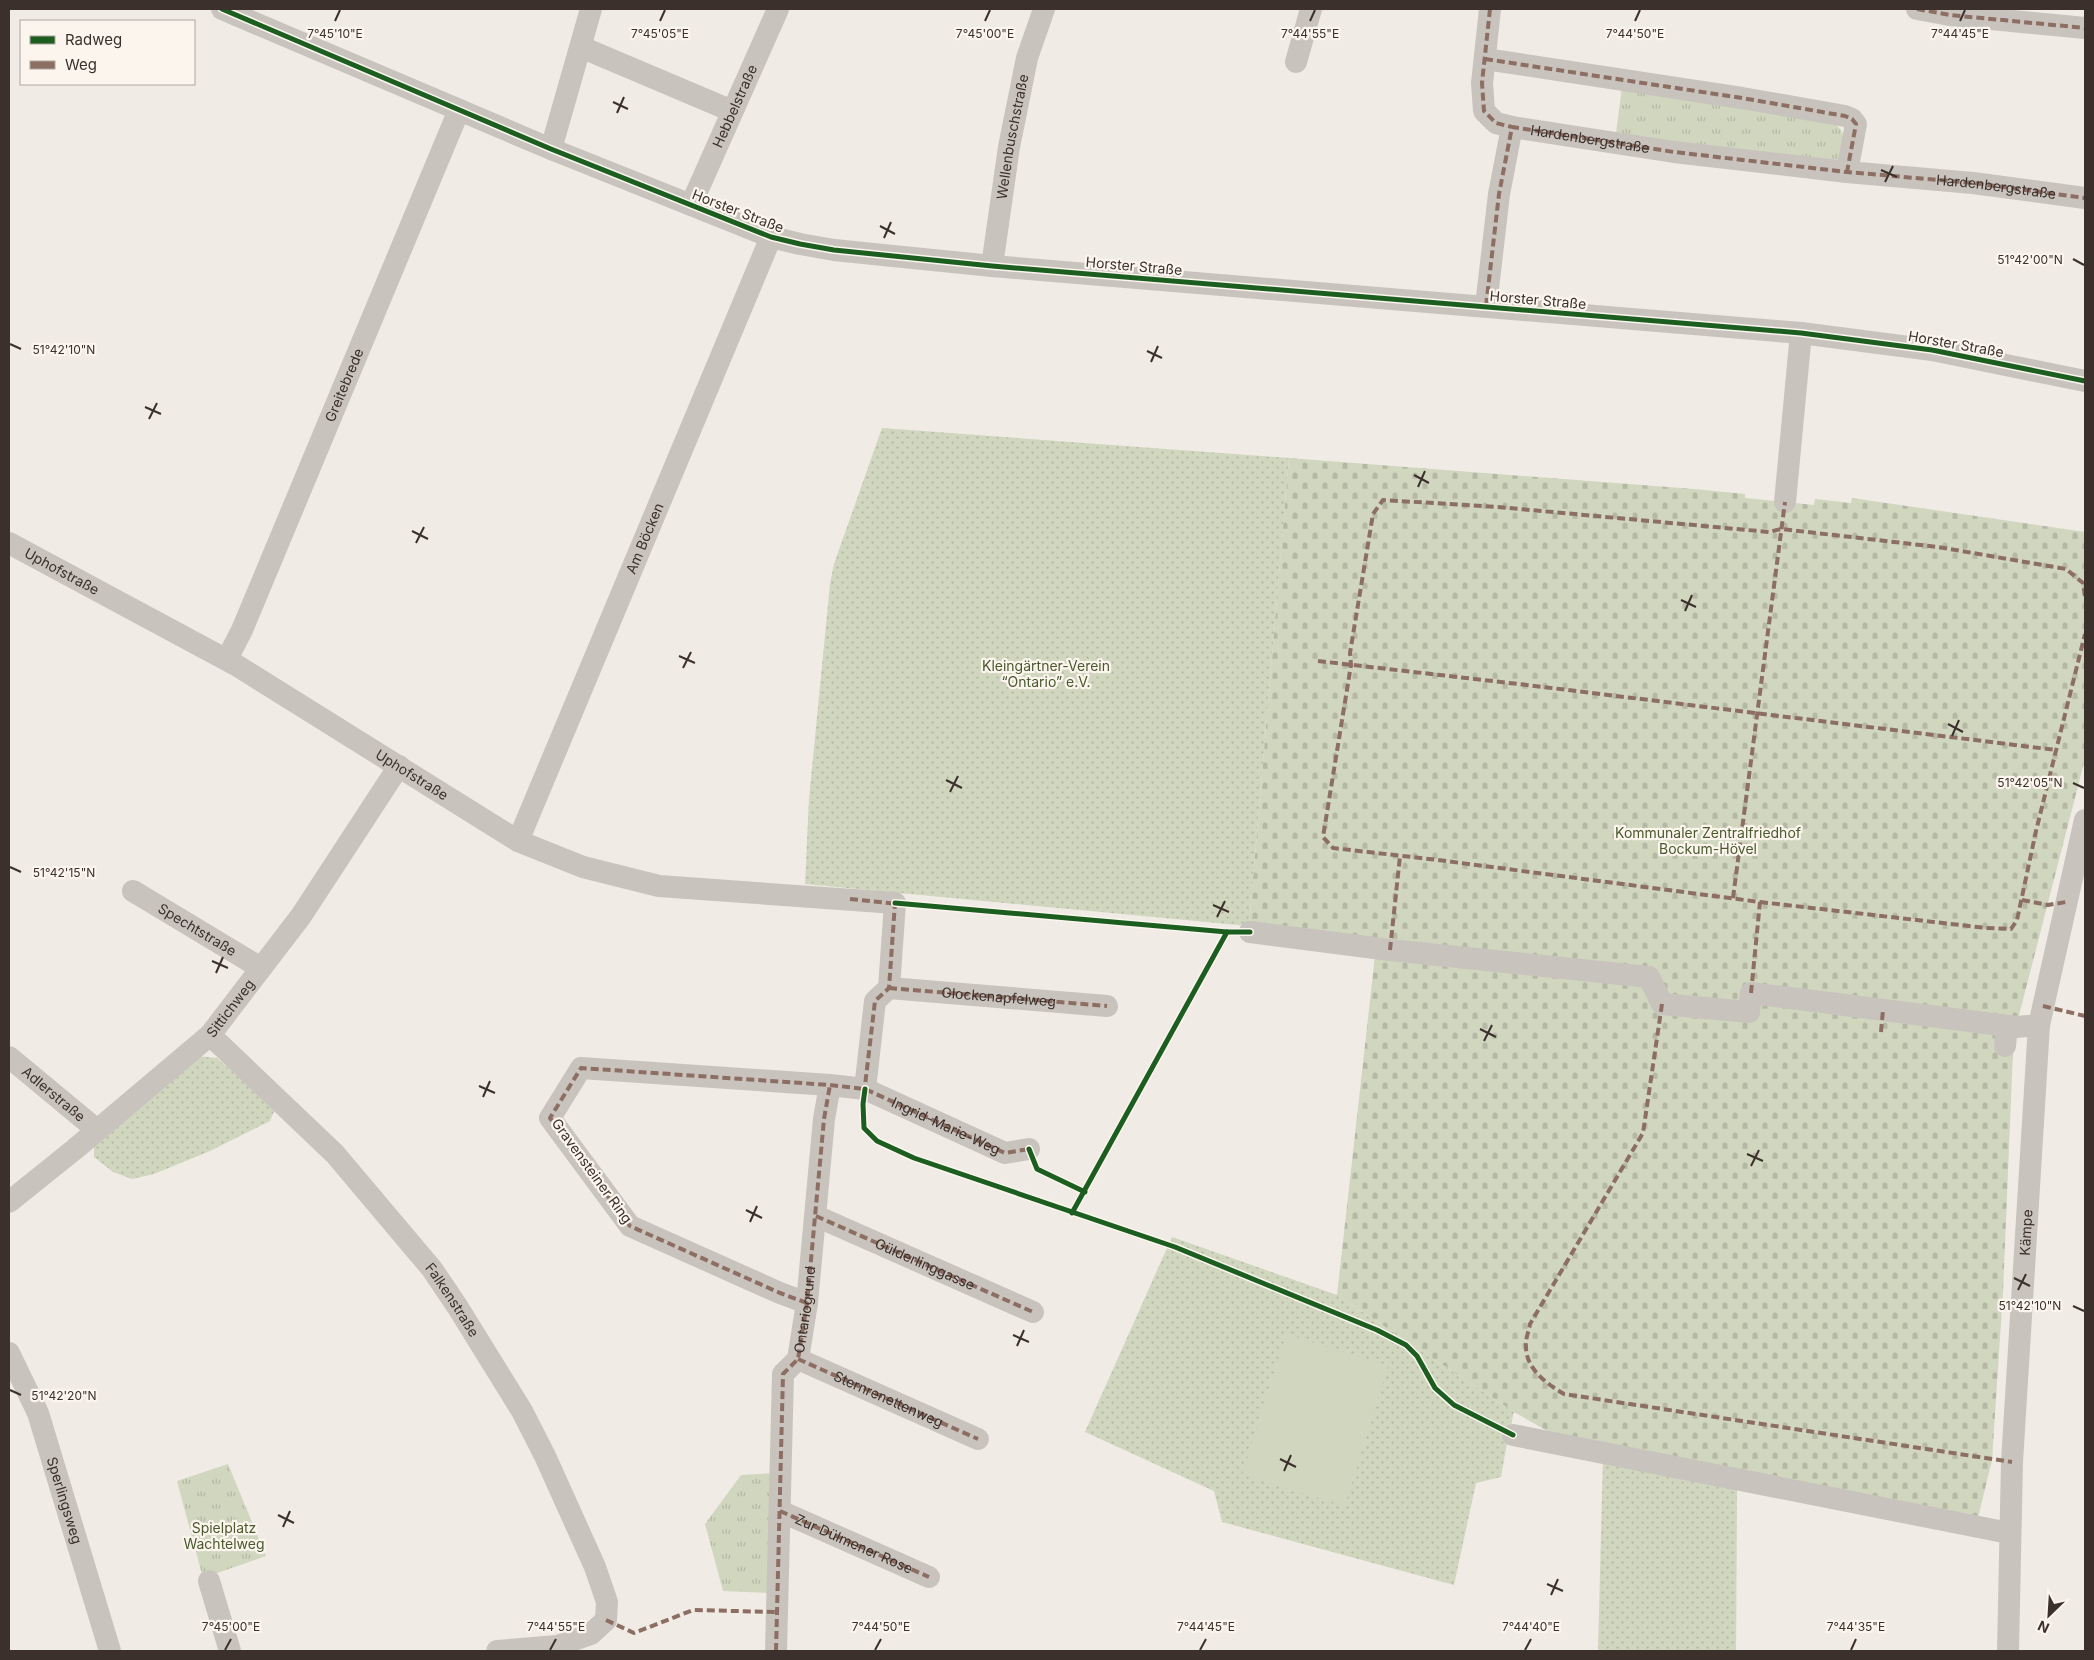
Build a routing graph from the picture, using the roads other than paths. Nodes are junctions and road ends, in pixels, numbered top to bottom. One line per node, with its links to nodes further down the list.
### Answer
1 (222, 9): 8 (street, Horster Straße)
2 (591, 9): 10 (street)
3 (778, 9): 14 (street, Hebbelstraße)
4 (1044, 9): 21 (street, Wellenbuschstraße)
5 (1311, 9): 12 (street)
6 (1490, 9): 11 (street)
7 (1917, 9): 9 (street)
8 (252, 15): 13 (street, Horster Straße)
9 (2085, 28)
10 (581, 48): 14 (street); 16 (street)
11 (1485, 59): 15 (street); 17 (street)
12 (1296, 62)
13 (459, 110): 16 (street, Horster Straße); 27 (street, Greitebrede)
14 (732, 111): 19 (street, Hebbelstraße)
15 (1512, 127): 17 (street, Hardenbergstraße); 22 (street, Hardenbergstraße)
16 (551, 149): 19 (street, Horster Straße)
17 (1847, 172): 18 (street, Hardenbergstraße)
18 (2085, 198)
19 (691, 205): 20 (street, Horster Straße)
20 (771, 237): 21 (street, Horster Straße); 30 (street, Am Böcken)
21 (992, 266): 22 (street, Horster Straße)
22 (1486, 306): 23 (street, Horster Straße)
23 (1801, 333): 24 (street, Horster Straße); 25 (street)
24 (2085, 381)
25 (1785, 502)
26 (9, 543): 27 (street, Uphofstraße)
27 (227, 659): 28 (street, Uphofstraße)
28 (399, 766): 30 (street, Uphofstraße); 33 (street, Sittichweg)
29 (2085, 820): 36 (street, Kämpe)
30 (518, 841): 34 (street, Uphofstraße)
31 (133, 891): 33 (street, Spechtstraße)
32 (1250, 932): 36 (street)
33 (261, 968): 37 (street, Sittichweg)
34 (889, 988): 35 (street, Glockenapfelweg); 40 (street)
35 (1107, 1006)
36 (2040, 1025): 52 (street, Kämpe)
37 (210, 1035): 41 (street, Sittichweg); 57 (street, Falkenstraße)
38 (9, 1057): 41 (street, Adlerstraße)
39 (830, 1084): 40 (street, Gravensteiner Ring); 44 (street, Ontariogrund); 45 (street, Gravensteiner Ring)
40 (865, 1089): 42 (street, Ingrid-Marie-Weg)
41 (97, 1130): 43 (street, Sittichweg)
42 (1029, 1150)
43 (9, 1202)
44 (816, 1216): 45 (street, Ontariogrund); 46 (street, Gülderlinggasse)
45 (807, 1302): 48 (street, Ontariogrund)
46 (1033, 1312)
47 (9, 1353): 55 (street, Sperlingsweg)
48 (798, 1359): 50 (street, Sternrenettenweg); 51 (street, Ontariogrund)
49 (1513, 1435): 52 (street)
50 (978, 1439)
51 (780, 1510): 53 (street, Zur Dülmener Rose); 58 (street, Ontariogrund)
52 (2009, 1533): 59 (street, Kämpe)
53 (929, 1577)
54 (209, 1581): 56 (street)
55 (110, 1651)
56 (230, 1651)
57 (496, 1651)
58 (776, 1651)
59 (2008, 1651)

